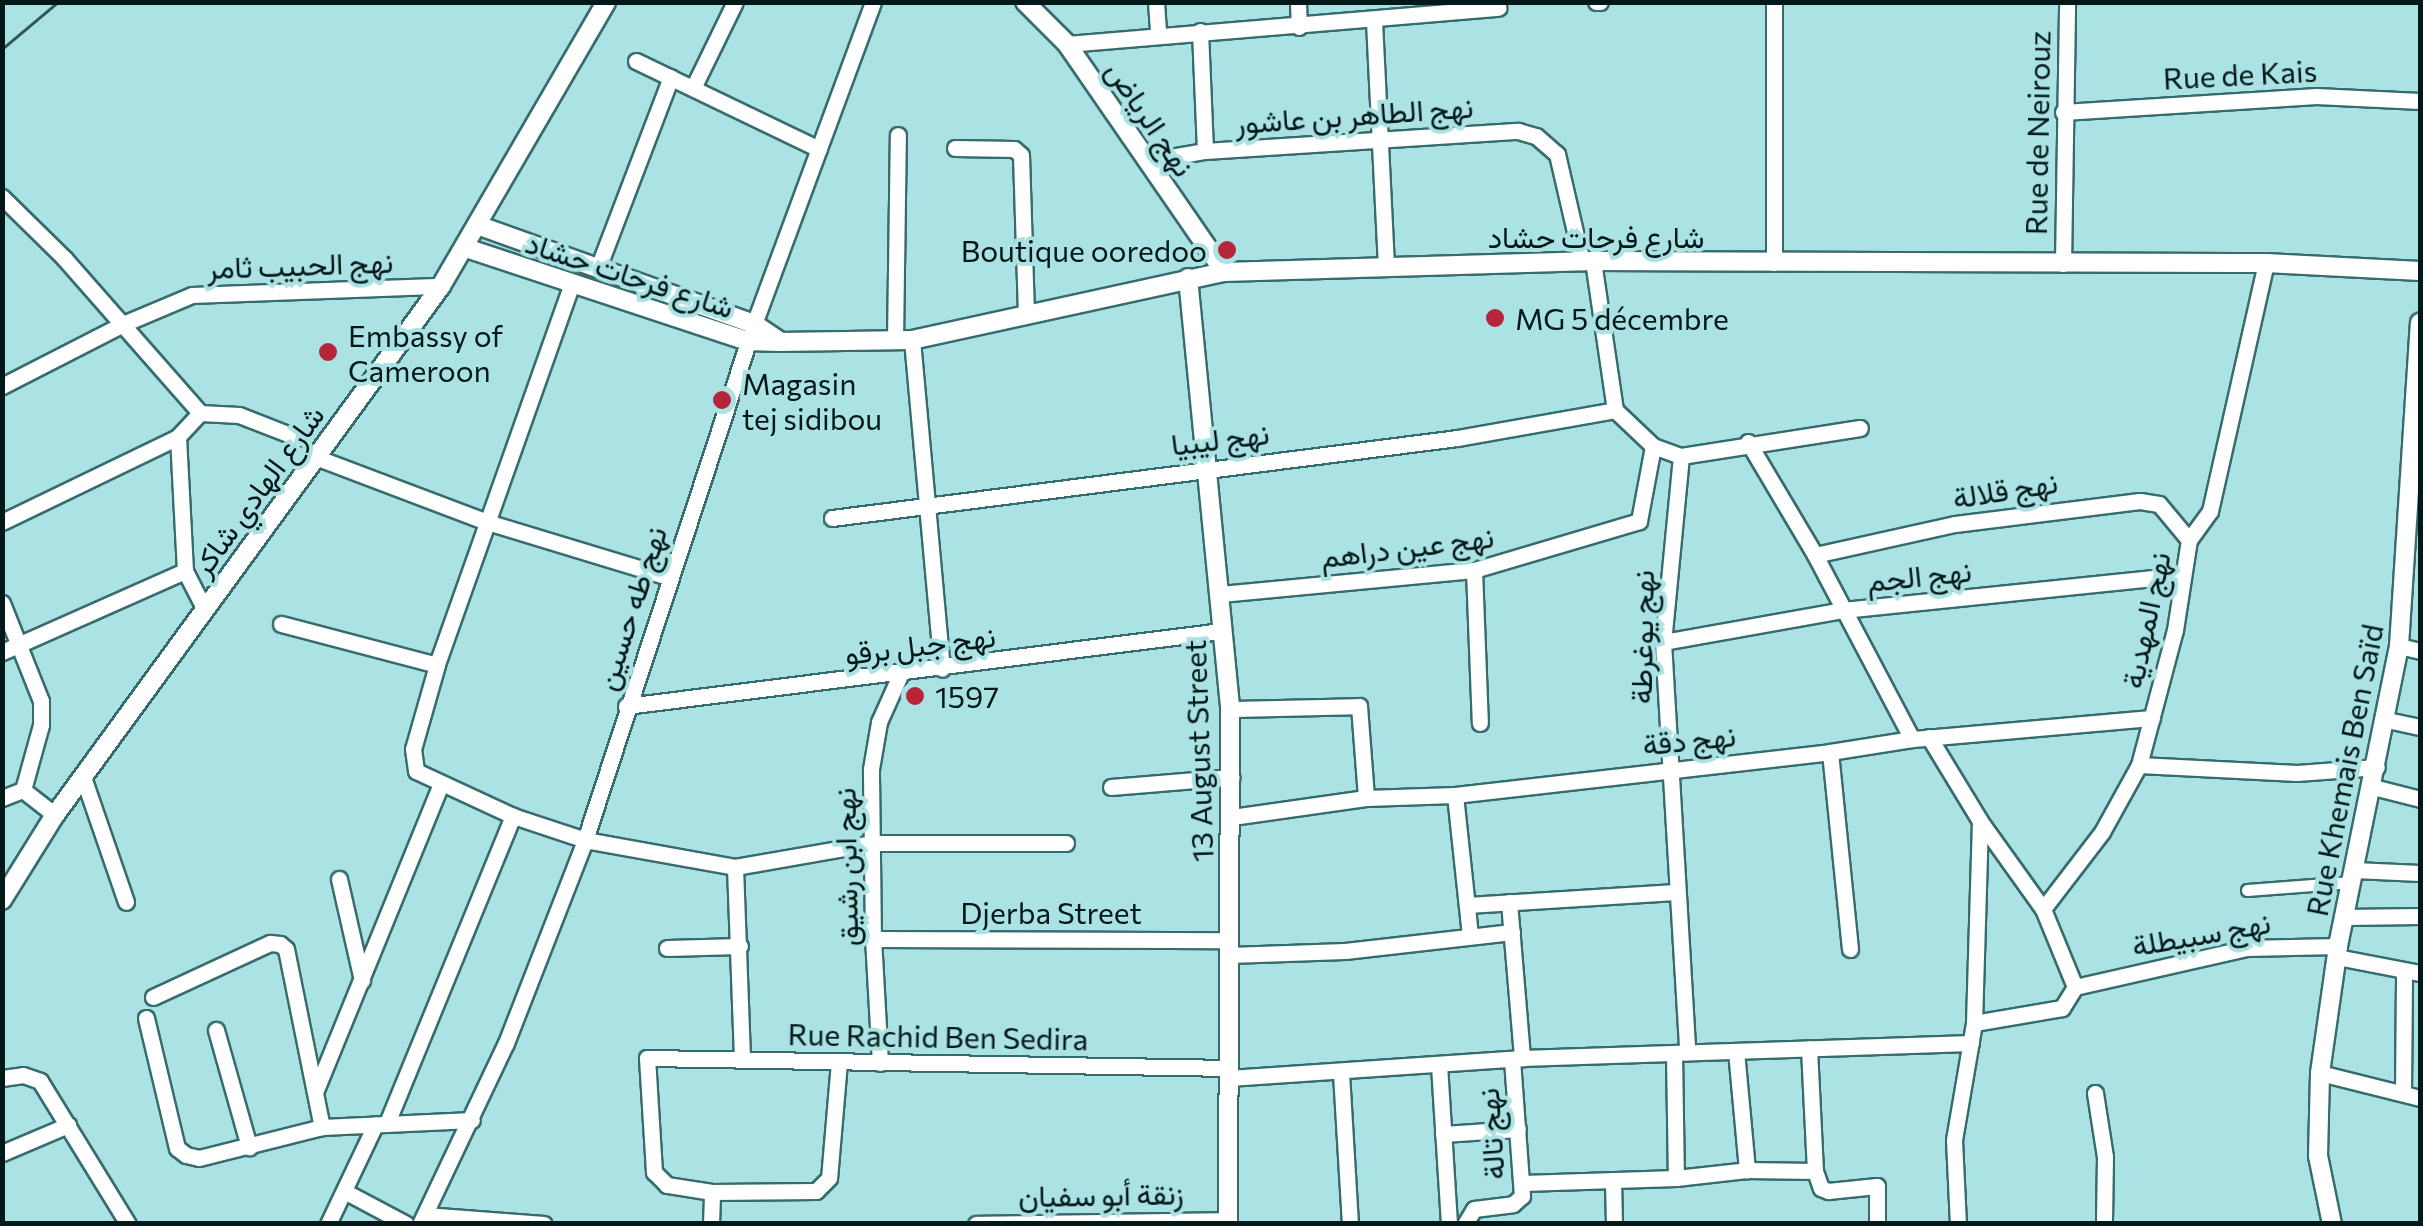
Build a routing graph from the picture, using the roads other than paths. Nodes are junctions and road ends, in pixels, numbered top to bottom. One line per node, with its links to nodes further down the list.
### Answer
1 (606, 2): 27 (street, شارع الهادي شاكر)
2 (735, 2): 17 (street)
3 (873, 2): 23 (street, نهج طه حسين)
4 (1156, 2): 13 (street)
5 (1298, 2): 11 (street)
6 (1774, 2): 30 (street)
7 (2068, 2): 19 (street, Rue de Neirouz)
8 (1031, 7): 14 (street, نهج الرياض)
9 (1498, 8): 10 (street)
10 (1374, 21): 11 (street); 21 (street)
11 (1298, 27): 12 (street)
12 (1200, 31): 13 (street); 24 (street)
13 (1158, 34): 14 (street)
14 (1067, 44): 25 (street, نهج الرياض)
15 (636, 60): 16 (street)
16 (671, 76): 17 (street); 34 (street)
17 (694, 86): 23 (street)
18 (2420, 100): 19 (street, Rue de Kais)
19 (2062, 112): 32 (street, Rue de Neirouz)
20 (898, 136): 44 (street)
21 (1380, 140): 24 (street, نهج الطاهر بن عاشور); 29 (street, نهج الطاهر بن عاشور); 33 (street)
22 (954, 148): 40 (street)
23 (819, 149): 43 (street, نهج طه حسين)
24 (1205, 151): 25 (street, نهج الطاهر بن عاشور)
25 (1147, 161): 36 (street, نهج الرياض)
26 (2, 197): 42 (street)
27 (480, 226): 28 (street, شارع الهادي شاكر); 34 (street, شارع فرحات حشاد)
28 (466, 248): 38 (street, شارع فرحات حشاد); 39 (street, شارع الهادي شاكر)
29 (1587, 262): 30 (street, شارع فرحات حشاد); 33 (street, شارع فرحات حشاد); 46 (street)
30 (1774, 263): 32 (street, شارع فرحات حشاد)
31 (2266, 263): 32 (street, شارع فرحات حشاد); 35 (street, شارع فرحات حشاد); 62 (street, نهج المهدية)
32 (2063, 264)
33 (1386, 266): 36 (street, شارع فرحات حشاد)
34 (598, 268): 43 (street, شارع فرحات حشاد)
35 (2420, 271)
36 (1224, 272): 37 (street, شارع فرحات حشاد)
37 (1188, 278): 40 (street, شارع فرحات حشاد); 55 (street, 13 August Street)
38 (572, 284): 43 (street, شارع فرحات حشاد); 59 (street)
39 (441, 286): 42 (street, نهج الحبيب ثامر); 54 (street, شارع الهادي شاكر)
40 (1026, 313): 44 (street, شارع فرحات حشاد)
41 (2420, 323): 68 (street, Rue Khemais Ben Saïd)
42 (123, 324): 45 (street, نهج الحبيب ثامر); 47 (street)
43 (751, 333): 44 (street, شارع فرحات حشاد); 67 (street, نهج طه حسين)
44 (903, 340): 56 (street)
45 (2, 386)
46 (1615, 410): 52 (street); 55 (street, نهج ليبيا)
47 (200, 414): 49 (street); 50 (street)
48 (1860, 428): 51 (street)
49 (178, 436): 61 (street); 64 (street)
50 (298, 438)
51 (1748, 442): 53 (street); 63 (street)
52 (1654, 446): 53 (street); 60 (street)
53 (1681, 456): 57 (street, نهج يوغرطة)
54 (315, 457): 59 (street); 71 (street, شارع الهادي شاكر)
55 (1206, 467): 56 (street, نهج ليبيا); 69 (street, 13 August Street)
56 (924, 505): 58 (street, نهج ليبيا); 81 (street)
57 (1673, 511): 60 (street, نهج عين دراهم); 75 (street, نهج يوغرطة)
58 (832, 518)
59 (484, 521): 67 (street); 80 (street)
60 (1638, 521): 65 (street, نهج عين دراهم)
61 (2, 522)
62 (2189, 540): 63 (street, نهج قلالة); 66 (street, نهج المهدية)
63 (1815, 555): 72 (street)
64 (185, 570): 71 (street); 76 (street)
65 (1474, 570): 69 (street, نهج عين دراهم); 87 (street)
66 (2182, 575): 72 (street, نهج الجم); 85 (street, نهج المهدية)
67 (668, 577): 83 (street, نهج طه حسين)
68 (2413, 582): 77 (street, Rue Khemais Ben Saïd)
69 (1220, 594): 74 (street, 13 August Street)
70 (2, 603): 76 (street)
71 (204, 608): 94 (street, شارع الهادي شاكر)
72 (1843, 610): 75 (street, نهج الجم); 89 (street)
73 (280, 624): 80 (street)
74 (1221, 631): 81 (street, نهج جبل برقو); 84 (street, 13 August Street)
75 (1663, 642): 92 (street, نهج يوغرطة)
76 (20, 643): 79 (street); 99 (street)
77 (2399, 646): 78 (street); 86 (street, Rue Khemais Ben Saïd)
78 (2420, 650)
79 (2, 652)
80 (437, 665): 96 (street)
81 (942, 669): 82 (street, نهج جبل برقو)
82 (900, 675): 83 (street, نهج جبل برقو); 109 (street, نهج ابن رشيق)
83 (626, 706): 108 (street, نهج طه حسين)
84 (1230, 709): 95 (street, 13 August Street); 102 (street)
85 (2152, 718): 89 (street, نهج دقة); 91 (street, نهج المهدية)
86 (2387, 720): 88 (street); 93 (street, Rue Khemais Ben Saïd)
87 (1480, 723)
88 (2420, 727)
89 (1920, 738): 90 (street, نهج دقة); 107 (street)
90 (1830, 752): 92 (street, نهج دقة); 130 (street)
91 (2139, 765): 93 (street); 121 (street, نهج المهدية)
92 (1672, 767): 100 (street, نهج دقة); 116 (street, نهج يوغرطة)
93 (2377, 767): 98 (street, Rue Khemais Ben Saïd)
94 (83, 776): 104 (street, شارع الهادي شاكر); 118 (street)
95 (1232, 778): 97 (street); 106 (street, 13 August Street)
96 (440, 786): 105 (street); 133 (street)
97 (1111, 787)
98 (2373, 787): 103 (street); 113 (street, Rue Khemais Ben Saïd)
99 (23, 790): 101 (street); 104 (street)
100 (1455, 795): 102 (street, نهج دقة); 120 (street)
101 (2, 798)
102 (1366, 798): 106 (street, نهج دقة)
103 (2420, 799)
104 (55, 815): 117 (street, شارع الهادي شاكر)
105 (514, 816): 108 (street); 157 (street)
106 (1232, 817): 128 (street, 13 August Street)
107 (1980, 821): 121 (street); 137 (street)
108 (585, 840): 111 (street); 156 (street, نهج طه حسين)
109 (872, 843): 110 (street); 111 (street); 126 (street, نهج ابن رشيق)
110 (1066, 843)
111 (735, 867): 127 (street)
112 (2420, 873): 113 (street)
113 (2353, 876): 115 (street); 123 (street, Rue Khemais Ben Saïd)
114 (339, 878): 133 (street)
115 (2247, 890)
116 (1676, 892): 119 (street); 142 (street, نهج يوغرطة)
117 (2, 900)
118 (126, 902)
119 (1508, 902): 120 (street); 124 (street, نهج تالة)
120 (1467, 904): 125 (street)
121 (2043, 909): 134 (street)
122 (2420, 916): 123 (street)
123 (2344, 918): 131 (street, Rue Khemais Ben Saïd)
124 (1512, 932): 125 (street, Djerba Street); 143 (street, نهج تالة)
125 (1470, 936): 128 (street, Djerba Street)
126 (873, 939): 128 (street, Djerba Street); 146 (street, نهج ابن رشيق)
127 (740, 946): 129 (street); 144 (street)
128 (1229, 947): 149 (street, 13 August Street)
129 (668, 948)
130 (1850, 949)
131 (2338, 952): 132 (street, نهج سبيطلة); 134 (street, نهج سبيطلة); 150 (street, Rue Khemais Ben Saïd)
132 (2412, 973): 154 (street)
133 (362, 980): 152 (street)
134 (2075, 987): 137 (street)
135 (153, 997): 152 (street)
136 (146, 1018): 162 (street)
137 (1974, 1023): 139 (street)
138 (216, 1030): 162 (street)
139 (1971, 1043): 140 (street, Rue Rachid Ben Sedira); 184 (street)
140 (1809, 1048): 141 (street, Rue Rachid Ben Sedira); 165 (street)
141 (1736, 1051): 142 (street, Rue Rachid Ben Sedira); 164 (street)
142 (1680, 1053): 143 (street, Rue Rachid Ben Sedira); 166 (street, نهج يوغرطة)
143 (1517, 1059): 147 (street, Rue Rachid Ben Sedira); 160 (street, نهج تالة)
144 (742, 1060): 145 (street, Rue Rachid Ben Sedira); 170 (street, Rue Rachid Ben Sedira)
145 (840, 1062): 146 (street, Rue Rachid Ben Sedira); 170 (street)
146 (880, 1063): 149 (street, Rue Rachid Ben Sedira)
147 (1439, 1065): 148 (street, Rue Rachid Ben Sedira); 161 (street)
148 (1341, 1072): 149 (street, Rue Rachid Ben Sedira); 179 (street)
149 (1228, 1073): 172 (street, 13 August Street)
150 (2320, 1073): 154 (street); 186 (street, Rue Khemais Ben Saïd)
151 (2, 1078): 158 (street)
152 (316, 1090): 159 (street)
153 (2094, 1093): 185 (street)
154 (2403, 1093): 155 (street)
155 (2420, 1098)
156 (472, 1120): 157 (street); 171 (street, نهج طه حسين)
157 (381, 1124): 159 (street); 169 (street)
158 (68, 1125): 163 (street); 173 (street)
159 (322, 1127): 162 (street)
160 (1518, 1128): 161 (street); 168 (street, نهج تالة)
161 (1443, 1134): 180 (street)
162 (248, 1147)
163 (2, 1153)
164 (1748, 1170): 165 (street); 166 (street)
165 (1815, 1170): 183 (street)
166 (1676, 1178): 167 (street)
167 (1613, 1180): 168 (street); 182 (street)
168 (1523, 1183): 181 (street, نهج تالة)
169 (344, 1191): 174 (street); 175 (street)
170 (712, 1192): 177 (street)
171 (422, 1219): 176 (street)
172 (1228, 1222): 178 (street, زنقة أبو سفيان)
173 (128, 1224)
174 (328, 1224)
175 (406, 1224)
176 (544, 1224)
177 (711, 1224)
178 (976, 1224)
179 (1350, 1224)
180 (1449, 1224)
181 (1465, 1224)
182 (1614, 1224)
183 (1877, 1224)
184 (1958, 1224)
185 (2104, 1224)
186 (2332, 1224)

